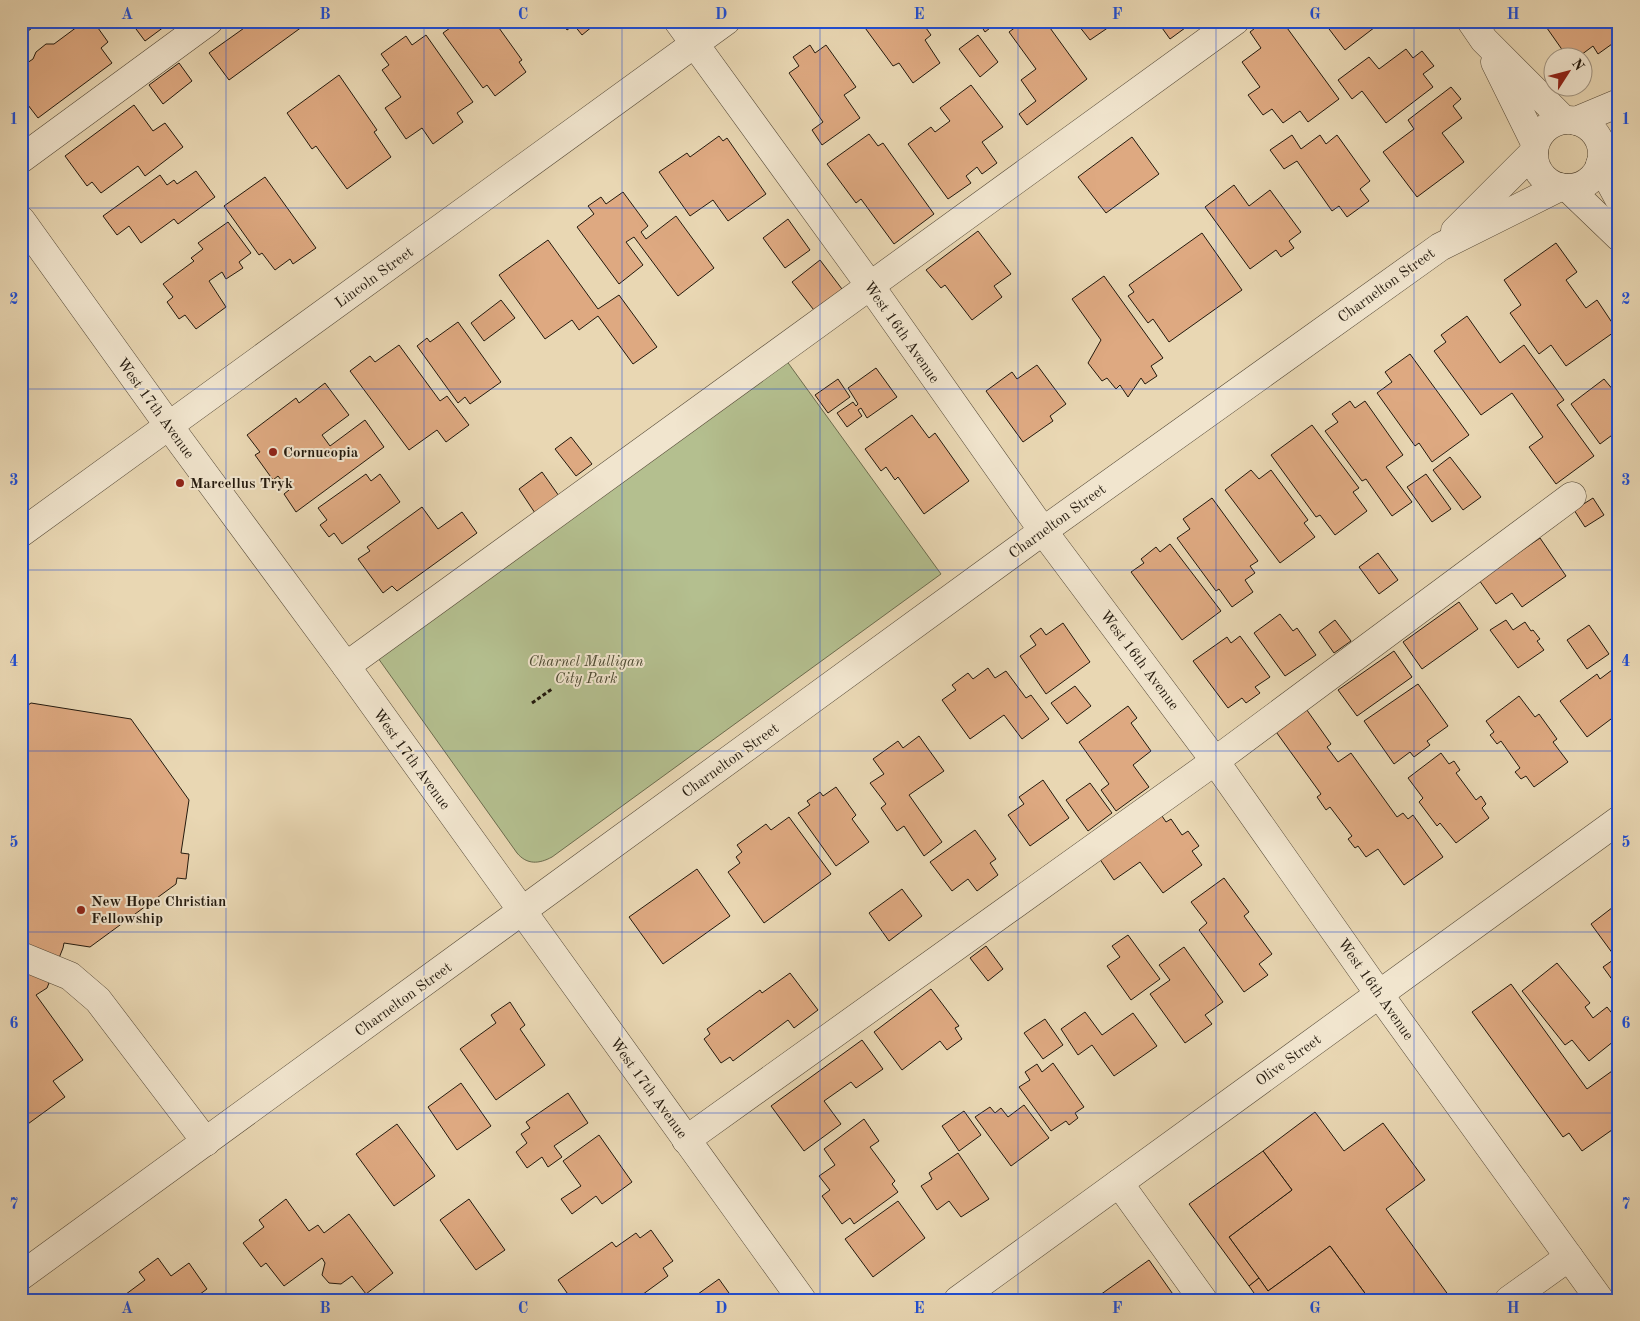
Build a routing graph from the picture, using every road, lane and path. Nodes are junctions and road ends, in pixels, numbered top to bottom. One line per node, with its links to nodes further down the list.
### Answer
1 (208, 21): 11 (street)
2 (678, 21): 6 (street, West 16th Avenue)
3 (726, 21): 6 (street, Lincoln Street)
4 (1235, 21): 17 (street)
5 (1478, 31): 8 (street); 9 (street)
6 (695, 44): 17 (street, West 16th Avenue); 18 (street, Lincoln Street)
7 (1619, 103): 8 (street)
8 (1570, 120): 9 (street); 10 (street)
9 (1535, 147): 12 (street); 16 (street, Charnelton Street)
10 (1607, 150): 12 (street); 13 (street)
11 (21, 159)
12 (1564, 187): 15 (street); 16 (street, Charnelton Street)
13 (1619, 199)
14 (21, 220): 18 (street, West 17th Avenue)
15 (1619, 237)
16 (1440, 246): 20 (street, Charnelton Street)
17 (871, 287): 20 (street, West 16th Avenue); 22 (street)
18 (169, 426): 21 (street, Lincoln Street); 22 (street, West 17th Avenue)
19 (1572, 496): 25 (street)
20 (1043, 531): 25 (street, West 16th Avenue); 27 (street, Charnelton Street)
21 (21, 533)
22 (346, 666): 27 (street, West 17th Avenue)
23 (552, 689): 24 (path)
24 (532, 703)
25 (1215, 761): 29 (street, West 16th Avenue); 30 (street)
26 (1619, 820): 29 (street, Olive Street)
27 (522, 912): 30 (street, West 17th Avenue); 31 (street, Charnelton Street)
28 (21, 956): 31 (street)
29 (1379, 994): 32 (street, Olive Street); 33 (street, West 16th Avenue)
30 (686, 1140): 35 (street, West 17th Avenue)
31 (206, 1142): 34 (street, Charnelton Street)
32 (1119, 1182): 36 (street, Olive Street); 37 (street)
33 (1569, 1257): 38 (street); 39 (street, West 16th Avenue)
34 (21, 1276)
35 (802, 1300)
36 (958, 1300)
37 (1203, 1300)
38 (1509, 1300)
39 (1600, 1300)

